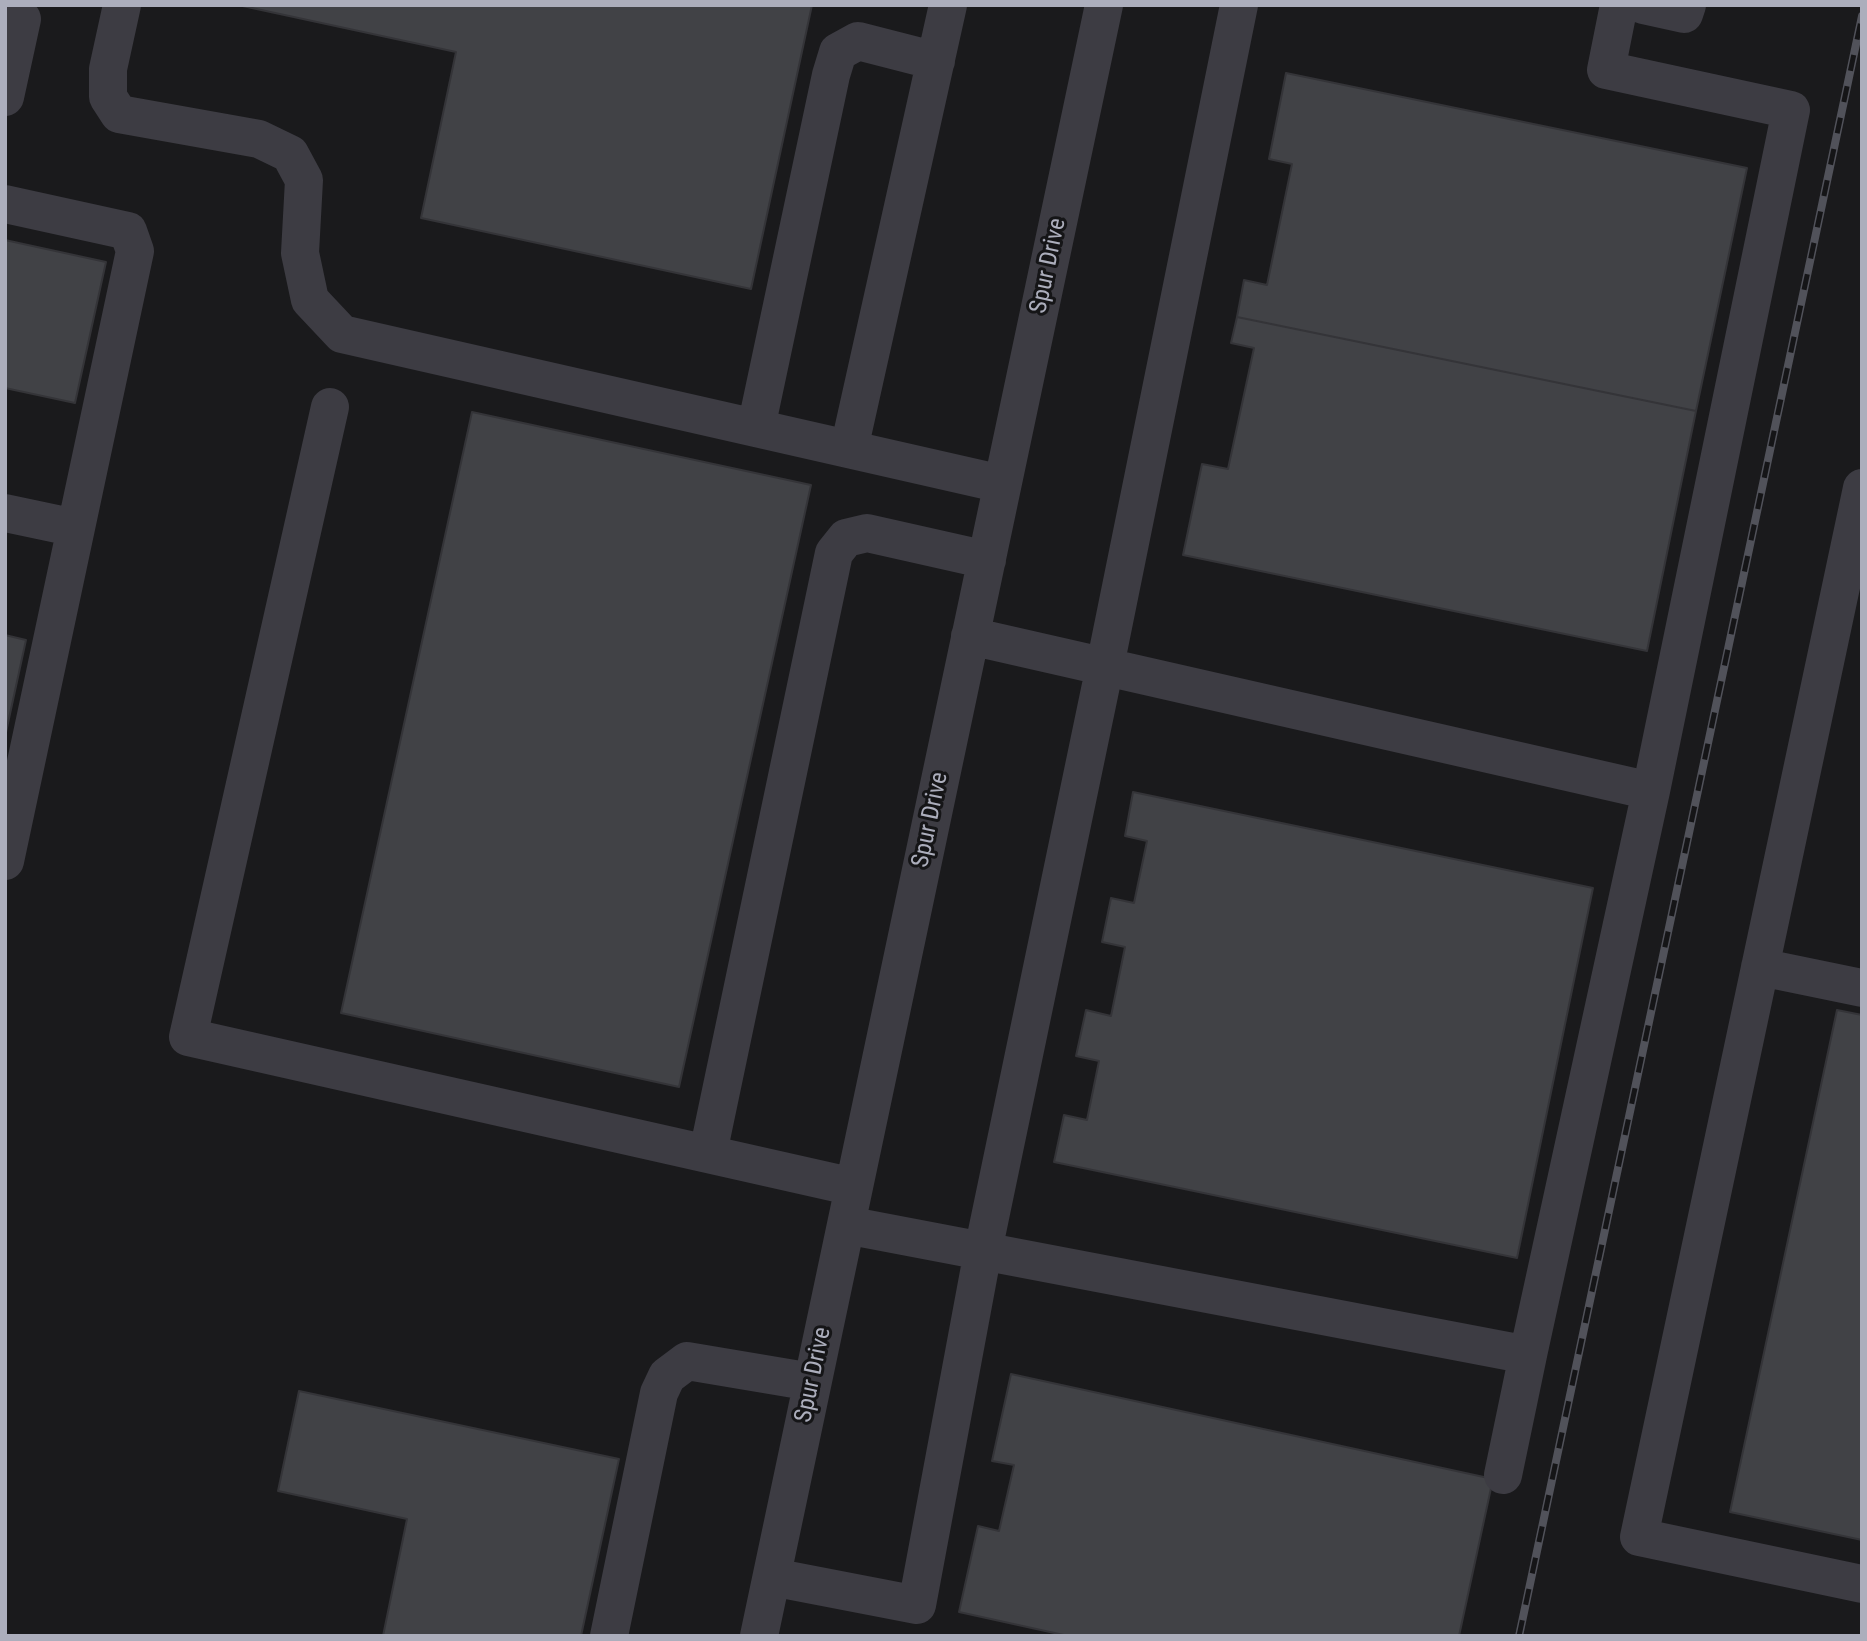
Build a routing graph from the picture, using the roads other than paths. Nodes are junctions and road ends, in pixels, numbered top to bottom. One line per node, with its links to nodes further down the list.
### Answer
1 (122, 5): 13 (street)
2 (948, 5): 9 (street)
3 (1104, 5): 15 (street, Spur Drive)
4 (1239, 5): 21 (street)
5 (1619, 5): 22 (street)
6 (1643, 5): 7 (street)
7 (1686, 5)
8 (17, 13): 10 (street)
9 (936, 61): 13 (street); 14 (street)
10 (5, 97)
11 (5, 204): 18 (street)
12 (330, 407): 26 (street)
13 (756, 428): 14 (street)
14 (849, 450): 15 (street)
15 (1002, 484): 19 (street, Spur Drive)
16 (1862, 488): 24 (street)
17 (5, 513): 18 (street)
18 (76, 528): 23 (street)
19 (987, 560): 20 (street, Spur Drive); 26 (street)
20 (970, 636): 21 (street); 27 (street, Spur Drive)
21 (1105, 666): 22 (street); 29 (street)
22 (1651, 791): 30 (street)
23 (5, 861)
24 (1760, 967): 25 (street); 34 (street)
25 (1862, 988)
26 (708, 1153): 27 (street)
27 (854, 1187): 28 (street, Spur Drive)
28 (846, 1225): 29 (street); 31 (street, Spur Drive)
29 (983, 1251): 30 (street); 33 (street)
30 (1528, 1355): 32 (street)
31 (813, 1382): 33 (street, Spur Drive); 35 (street)
32 (1503, 1475)
33 (772, 1577): 36 (street, Spur Drive)
34 (1862, 1584)
35 (609, 1636)
36 (759, 1636)

